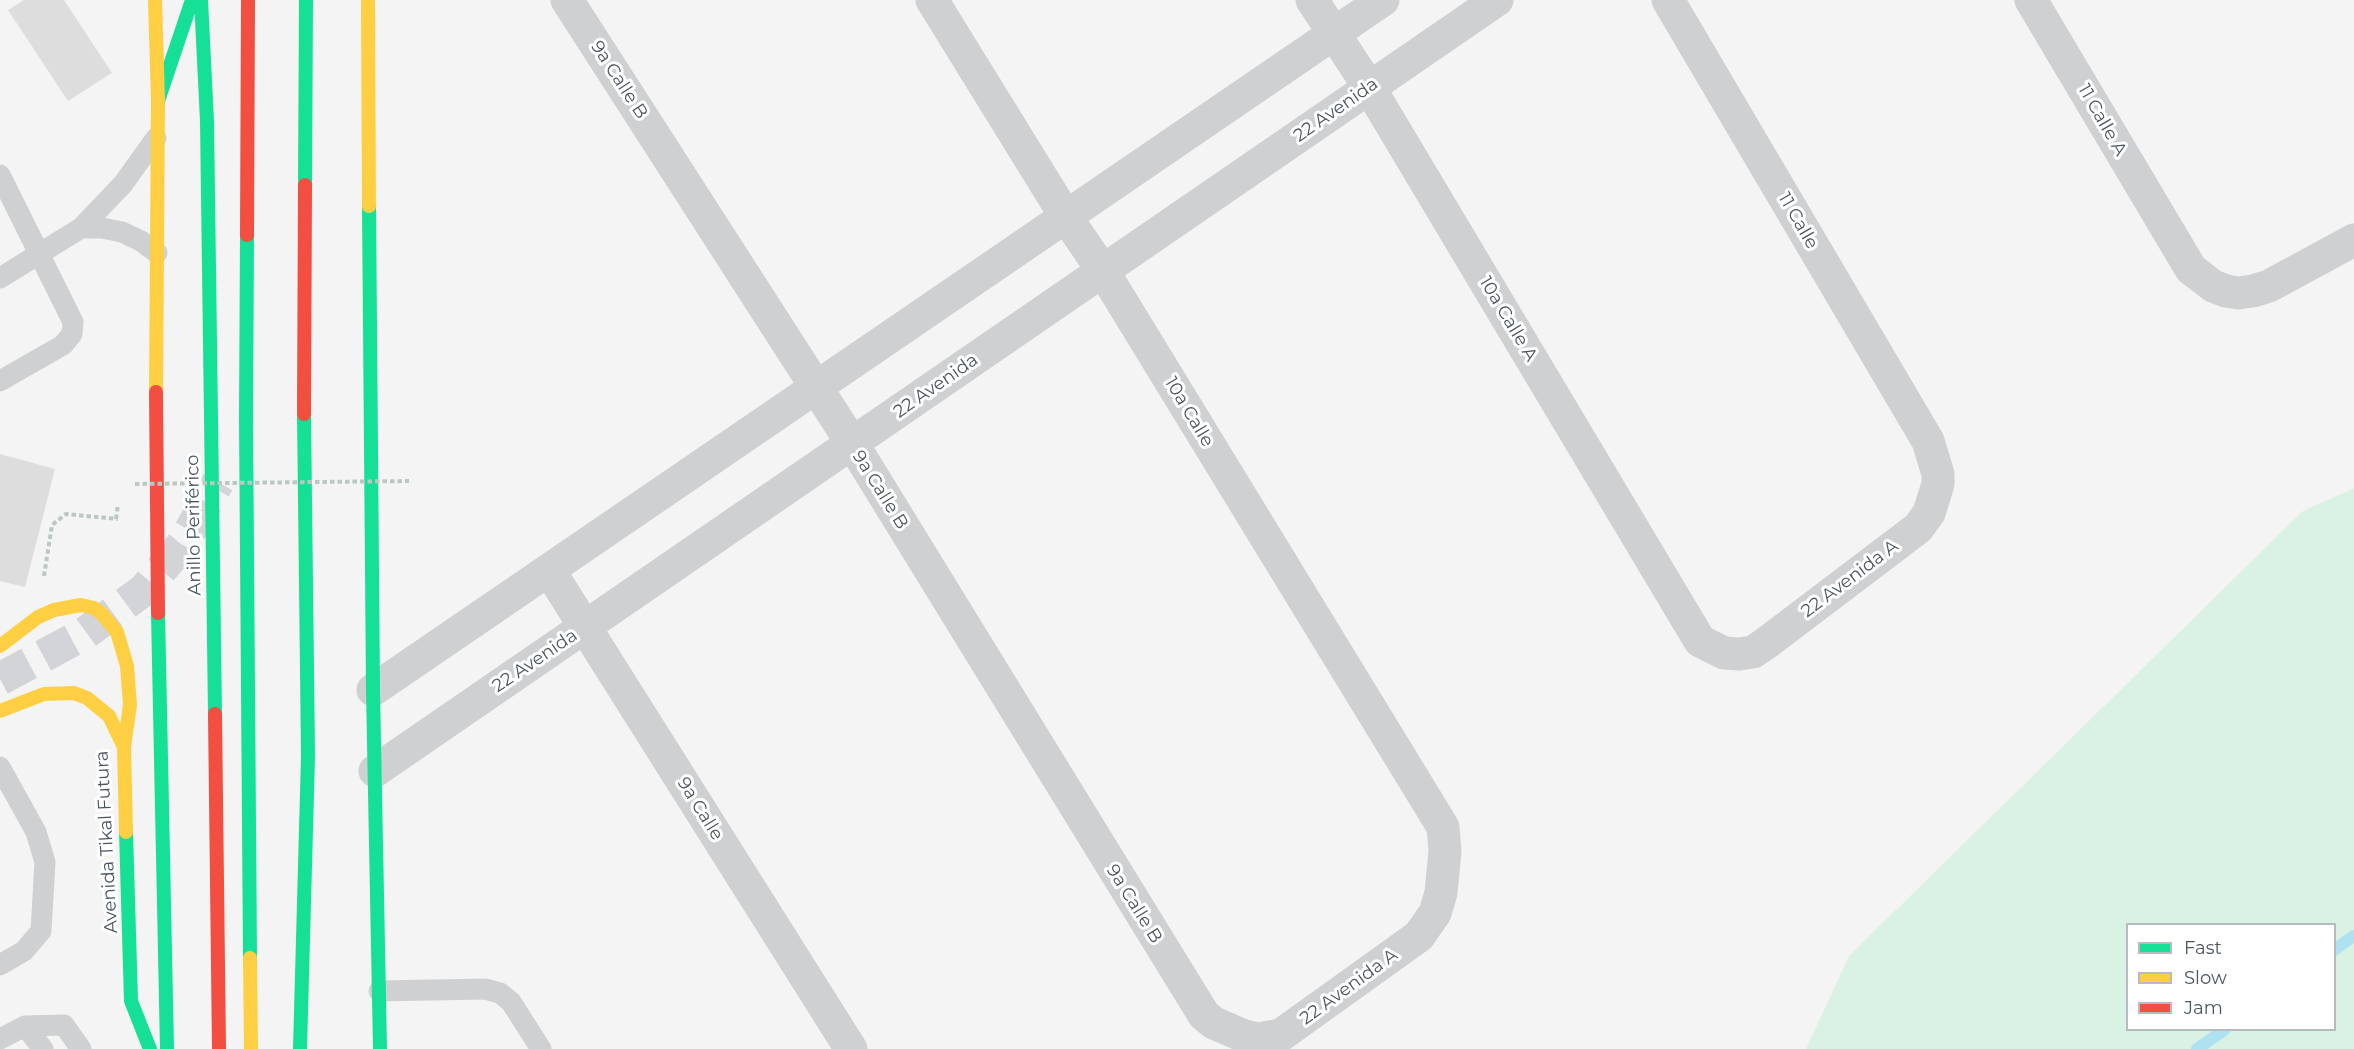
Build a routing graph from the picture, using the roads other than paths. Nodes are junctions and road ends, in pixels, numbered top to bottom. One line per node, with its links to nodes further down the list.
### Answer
1 (155, 0): 16 (main road, Anillo Periférico)
2 (192, 0): 16 (main road)
3 (201, 0): 51 (main road, Anillo Periférico)
4 (248, 0): 28 (main road)
5 (306, 0): 53 (main road)
6 (368, 0): 36 (main road)
7 (567, 0): 27 (street, 9a Calle B)
8 (932, 0): 19 (street, 10a Calle)
9 (1312, 0): 14 (street, 10a Calle A)
10 (1383, 0): 14 (street)
11 (1497, 0): 15 (street, 22 Avenida)
12 (1668, 0): 29 (street, 11 Calle)
13 (2031, 0): 21 (street, 11 Calle A)
14 (1334, 34): 15 (street, 10a Calle A); 19 (street)
15 (1369, 87): 24 (street, 22 Avenida); 34 (street, 10a Calle A)
16 (159, 101): 17 (main road, Anillo Periférico)
17 (158, 135): 20 (lane); 22 (main road, Anillo Periférico)
18 (0, 175): 23 (lane)
19 (1066, 217): 24 (street, 10a Calle); 27 (street)
20 (81, 228): 22 (lane); 23 (lane)
21 (2354, 240)
22 (157, 253): 50 (main road, Anillo Periférico)
23 (39, 256): 25 (lane); 26 (lane)
24 (1102, 271): 30 (street, 22 Avenida); 41 (street, 10a Calle)
25 (0, 278)
26 (0, 381)
27 (816, 388): 30 (street, 9a Calle B); 32 (street)
28 (246, 419): 31 (main road); 52 (main road)
29 (1928, 441): 34 (street, 22 Avenida A)
30 (852, 443): 33 (street, 22 Avenida); 43 (street, 9a Calle B)
31 (233, 448)
32 (549, 570): 33 (street, 9a Calle); 36 (street)
33 (586, 627): 40 (street, 22 Avenida); 56 (street, 9a Calle)
34 (1700, 641)
35 (0, 646): 38 (main road)
36 (373, 690): 40 (main road)
37 (0, 711): 38 (main road, Avenida Tikal Futura)
38 (124, 747): 49 (main road, Avenida Tikal Futura)
39 (0, 767): 42 (lane)
40 (375, 771): 44 (main road)
41 (1443, 827): 43 (street, 22 Avenida A)
42 (0, 965)
43 (1184, 986)
44 (379, 991): 54 (main road); 55 (lane)
45 (25, 1026): 46 (lane); 47 (lane); 48 (lane)
46 (0, 1040)
47 (43, 1049)
48 (81, 1049)
49 (150, 1049)
50 (167, 1049)
51 (219, 1049)
52 (251, 1049)
53 (300, 1049)
54 (380, 1049)
55 (541, 1049)
56 (851, 1049)

